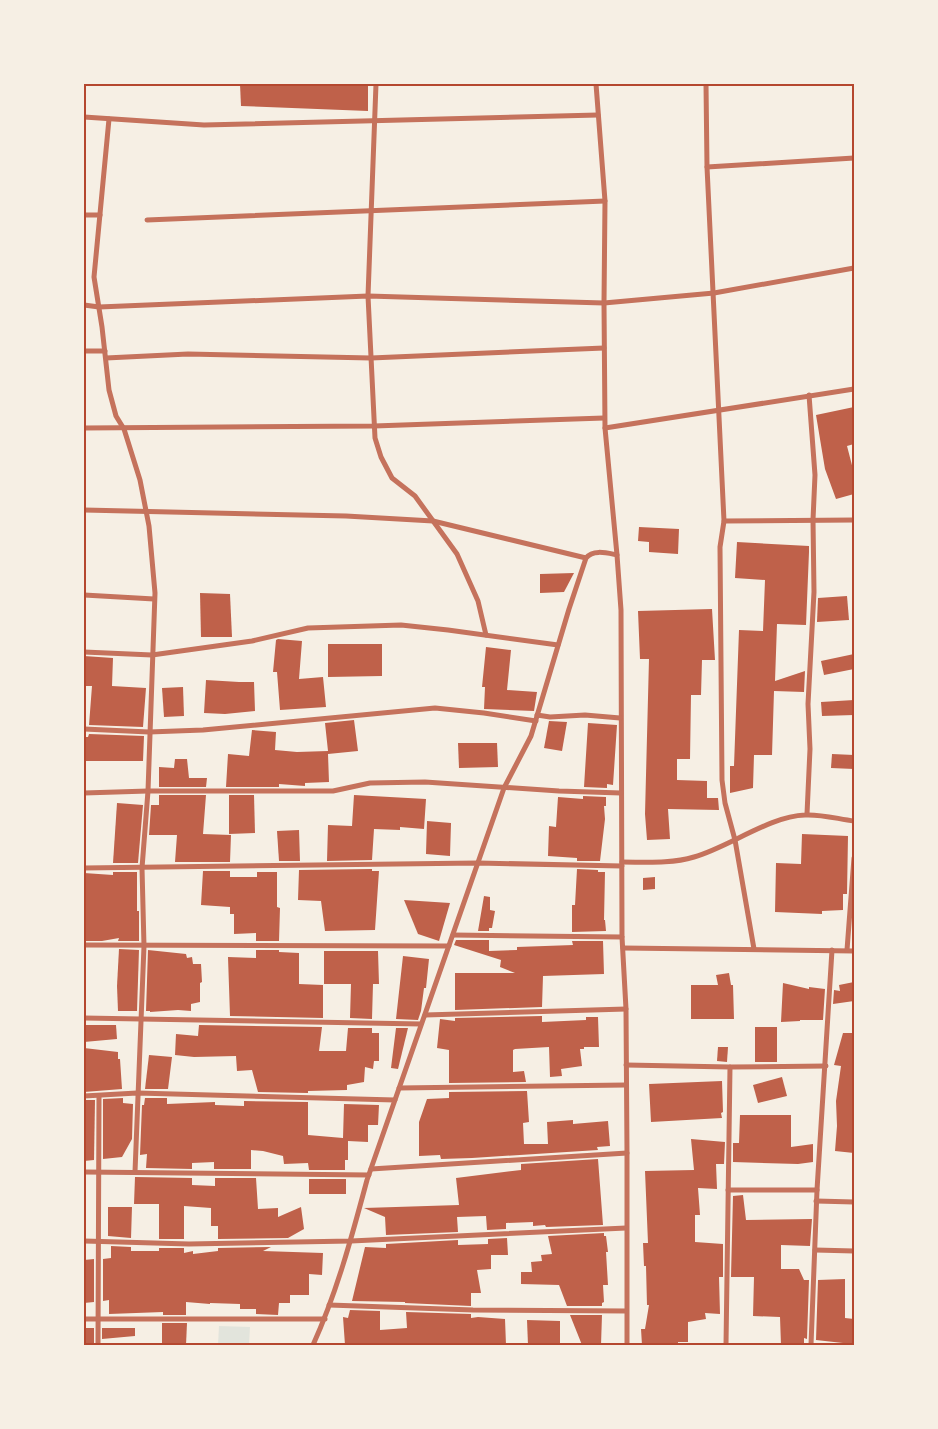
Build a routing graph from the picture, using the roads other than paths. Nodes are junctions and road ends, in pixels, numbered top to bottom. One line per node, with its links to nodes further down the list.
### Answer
1 (376, 84): 7 (street)
2 (596, 84): 4 (street)
3 (706, 84): 9 (street)
4 (598, 115): 7 (street); 10 (street)
5 (84, 117): 6 (street)
6 (109, 119): 7 (street); 13 (street)
7 (374, 121): 11 (street)
8 (854, 158): 9 (street)
9 (707, 167): 16 (street)
10 (605, 201): 11 (street); 18 (street)
11 (371, 210): 14 (street); 17 (street)
12 (84, 215): 13 (street)
13 (100, 215): 20 (street)
14 (147, 220)
15 (854, 268): 16 (street)
16 (714, 293): 18 (street); 28 (street)
17 (368, 296): 18 (street); 20 (street); 25 (street)
18 (604, 303): 21 (street)
19 (84, 305): 20 (street)
20 (99, 307): 22 (street)
21 (604, 348): 25 (street); 29 (street)
22 (105, 350): 23 (street); 24 (street)
23 (84, 351)
24 (106, 358): 25 (street); 33 (street)
25 (371, 358): 30 (street)
26 (854, 389): 27 (street)
27 (809, 395): 28 (street); 36 (street)
28 (719, 410): 32 (street); 39 (street)
29 (604, 418): 30 (street); 32 (street)
30 (374, 426): 33 (street); 38 (street)
31 (84, 428): 33 (street)
32 (605, 428): 40 (street)
33 (124, 429): 35 (street)
34 (84, 510): 35 (street)
35 (146, 511): 38 (street); 43 (street)
36 (813, 520): 37 (street); 39 (street); 56 (street)
37 (854, 520)
38 (433, 521): 41 (street); 44 (street)
39 (724, 521): 58 (street)
40 (617, 554): 41 (street); 49 (street)
41 (586, 558): 45 (street)
42 (84, 595): 43 (street)
43 (154, 599): 47 (street)
44 (486, 635): 45 (street); 47 (street)
45 (558, 645): 48 (street)
46 (84, 652): 47 (street)
47 (152, 655): 51 (street)
48 (537, 718): 49 (street); 51 (street); 52 (street)
49 (620, 718): 54 (street)
50 (84, 729): 51 (street)
51 (150, 732): 53 (street)
52 (504, 788): 53 (street); 54 (street); 60 (street)
53 (148, 791): 55 (street); 63 (street)
54 (621, 793): 61 (street)
55 (84, 794)
56 (807, 814): 57 (street); 58 (street)
57 (854, 821)
58 (735, 840): 61 (street); 70 (street)
59 (854, 858): 72 (street)
60 (478, 863): 61 (street); 63 (street); 64 (street)
61 (622, 864): 65 (street)
62 (84, 868): 63 (street)
63 (142, 868): 67 (street)
64 (453, 935): 65 (street); 68 (street)
65 (622, 937): 69 (street)
66 (84, 946): 67 (street)
67 (144, 946): 68 (street); 77 (street)
68 (449, 946): 75 (street)
69 (623, 948): 70 (street); 74 (street)
70 (754, 949): 71 (street)
71 (832, 950): 72 (street); 80 (street)
72 (847, 950): 73 (street)
73 (854, 950)
74 (626, 1009): 75 (street); 79 (street)
75 (425, 1015): 78 (street)
76 (84, 1018): 77 (street)
77 (142, 1018): 78 (street); 84 (street)
78 (421, 1024): 83 (street)
79 (626, 1065): 81 (street); 82 (street)
80 (826, 1066): 81 (street); 94 (street)
81 (730, 1067): 93 (street)
82 (626, 1085): 83 (street); 88 (street)
83 (399, 1088): 87 (street)
84 (137, 1094): 86 (street); 87 (street); 91 (street)
85 (84, 1096): 86 (street)
86 (98, 1096): 90 (street)
87 (395, 1100): 92 (street)
88 (627, 1152): 92 (street); 97 (street)
89 (84, 1172): 90 (street)
90 (98, 1172): 91 (street); 99 (street)
91 (135, 1172): 92 (street)
92 (370, 1172): 100 (street)
93 (728, 1190): 94 (street); 111 (street)
94 (817, 1190): 95 (street)
95 (816, 1201): 96 (street); 101 (street)
96 (854, 1202)
97 (626, 1228): 100 (street); 104 (street)
98 (84, 1241): 99 (street)
99 (99, 1241): 100 (street); 106 (street)
100 (351, 1241): 103 (street)
101 (815, 1250): 102 (street); 112 (street)
102 (854, 1251)
103 (329, 1305): 104 (street); 107 (street)
104 (626, 1311): 110 (street)
105 (84, 1319): 106 (street)
106 (98, 1319): 107 (street); 108 (street)
107 (325, 1319): 109 (street)
108 (98, 1345)
109 (313, 1345)
110 (627, 1345)
111 (726, 1345)
112 (812, 1345)

